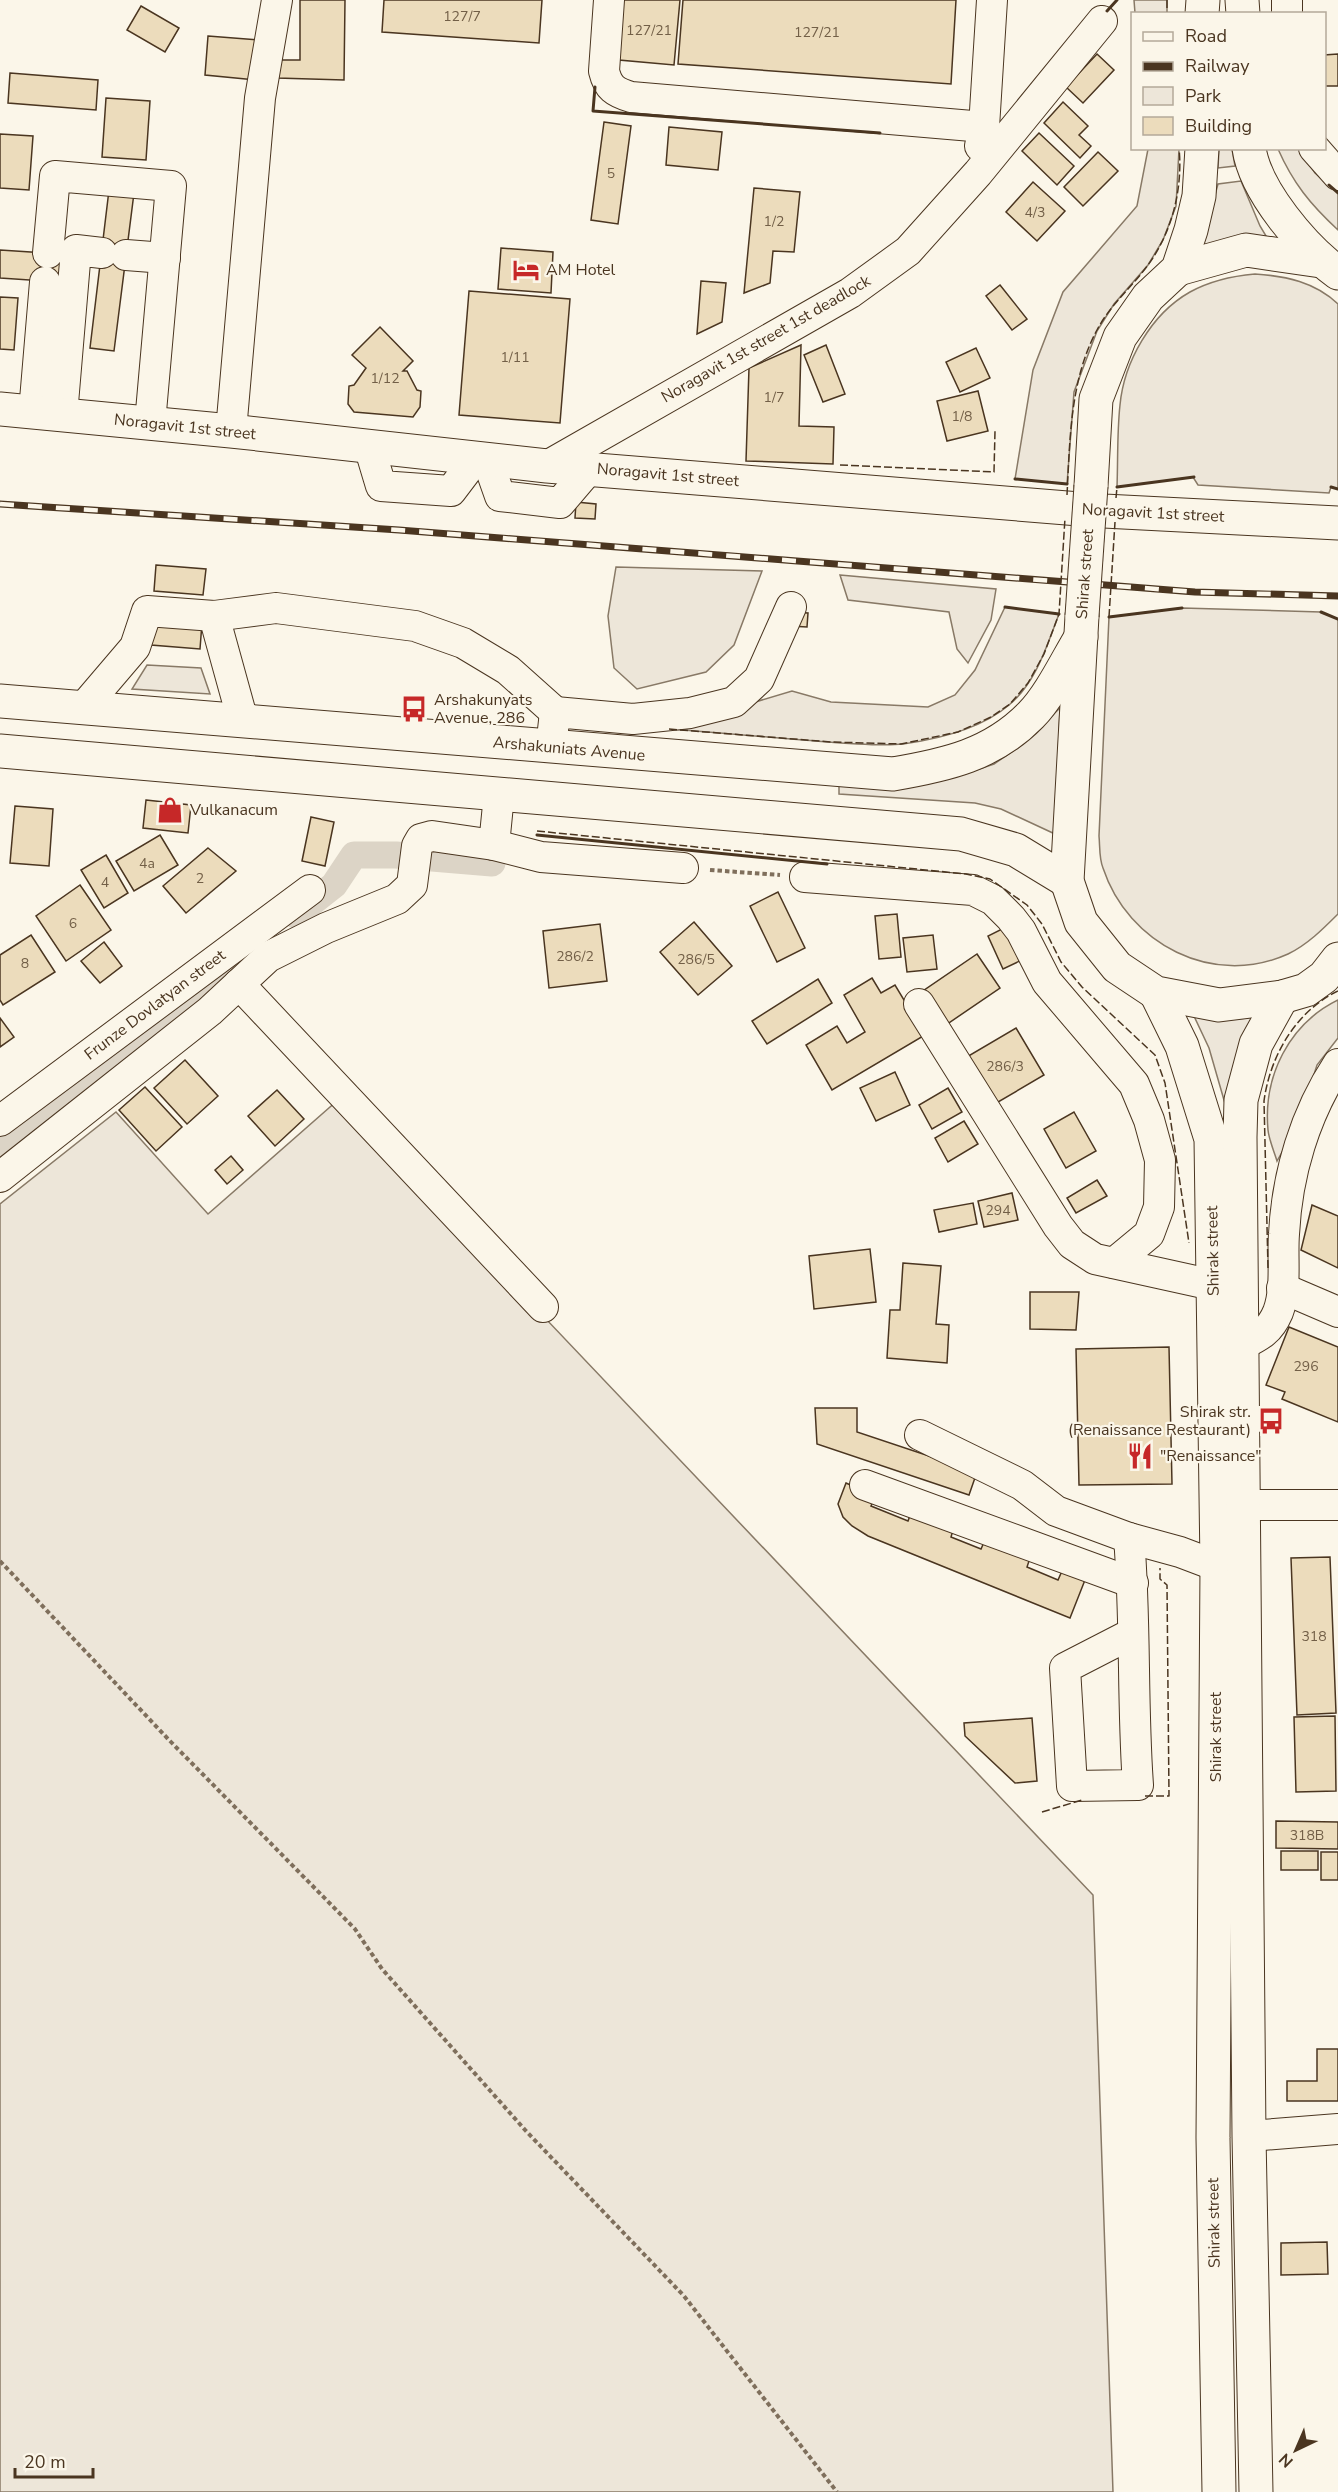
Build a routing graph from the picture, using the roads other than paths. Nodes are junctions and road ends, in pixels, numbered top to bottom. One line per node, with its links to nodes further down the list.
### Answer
1 (277, 0): 17 (street)
2 (609, 0): 5 (street)
3 (992, 0): 5 (street)
4 (1102, 21): 9 (street, Noragavit 1st street 1st deadlock)
5 (984, 127): 9 (street)
6 (1202, 150): 13 (main road, Shirak street)
7 (1250, 150): 12 (main road)
8 (1316, 150): 10 (street)
9 (978, 173): 19 (street, Noragavit 1st street 1st deadlock)
10 (1338, 175)
11 (165, 258): 15 (street); 15 (street); 16 (street)
12 (1330, 267): 13 (main road)
13 (1178, 269): 24 (main road, Shirak street, bridge)
14 (0, 409): 15 (main road, Noragavit 1st street)
15 (48, 414): 16 (main road, Noragavit 1st street)
16 (150, 423): 17 (main road, Noragavit 1st street)
17 (231, 431): 18 (main road, Noragavit 1st street)
18 (482, 459): 19 (main road, Noragavit 1st street); 20 (street)
19 (547, 466): 20 (main road, Noragavit 1st street)
20 (589, 469): 21 (main road, Noragavit 1st street)
21 (1338, 523)
22 (791, 607): 27 (street)
23 (214, 616): 26 (street); 27 (street); 28 (street)
24 (1082, 626): 29 (main road, Arshakuniats Avenue); 35 (main road, Shirak street)
25 (0, 700): 26 (main road, Arshakuniats Avenue)
26 (83, 708): 28 (main road, Arshakuniats Avenue)
27 (555, 712): 29 (street)
28 (243, 721): 29 (main road, Arshakuniats Avenue)
29 (552, 748)
30 (0, 751): 31 (main road)
31 (500, 795): 32 (street); 35 (main road)
32 (494, 845): 33 (street); 38 (street)
33 (683, 868)
34 (805, 877): 45 (street)
35 (1067, 881): 39 (main road, Shirak street)
36 (310, 890): 43 (street, Frunze Dovlatyan street)
37 (1333, 969): 40 (main road, Shirak street)
38 (239, 984): 44 (street); 48 (street)
39 (1156, 993): 40 (main road, Shirak street); 46 (main road, Shirak street)
40 (1282, 997): 50 (main road, Shirak street)
41 (920, 1004): 45 (street)
42 (1338, 1064): 47 (street)
43 (0, 1121)
44 (0, 1177)
45 (1114, 1263): 46 (street)
46 (1213, 1285): 56 (main road, Shirak street)
47 (1282, 1288): 49 (street); 50 (street)
48 (543, 1306)
49 (1338, 1312)
50 (1242, 1345): 53 (main road, Shirak street)
51 (920, 1435): 55 (street)
52 (865, 1485): 57 (street)
53 (1244, 1505): 54 (street); 60 (main road, Shirak street)
54 (1338, 1505)
55 (1129, 1538): 56 (street); 57 (street)
56 (1217, 1566): 61 (main road, Shirak street)
57 (1133, 1583): 58 (street)
58 (1133, 1633): 58 (street)
59 (1338, 2129): 60 (street)
60 (1249, 2136): 62 (main road, Shirak street)
61 (1219, 2492)
62 (1256, 2492)

